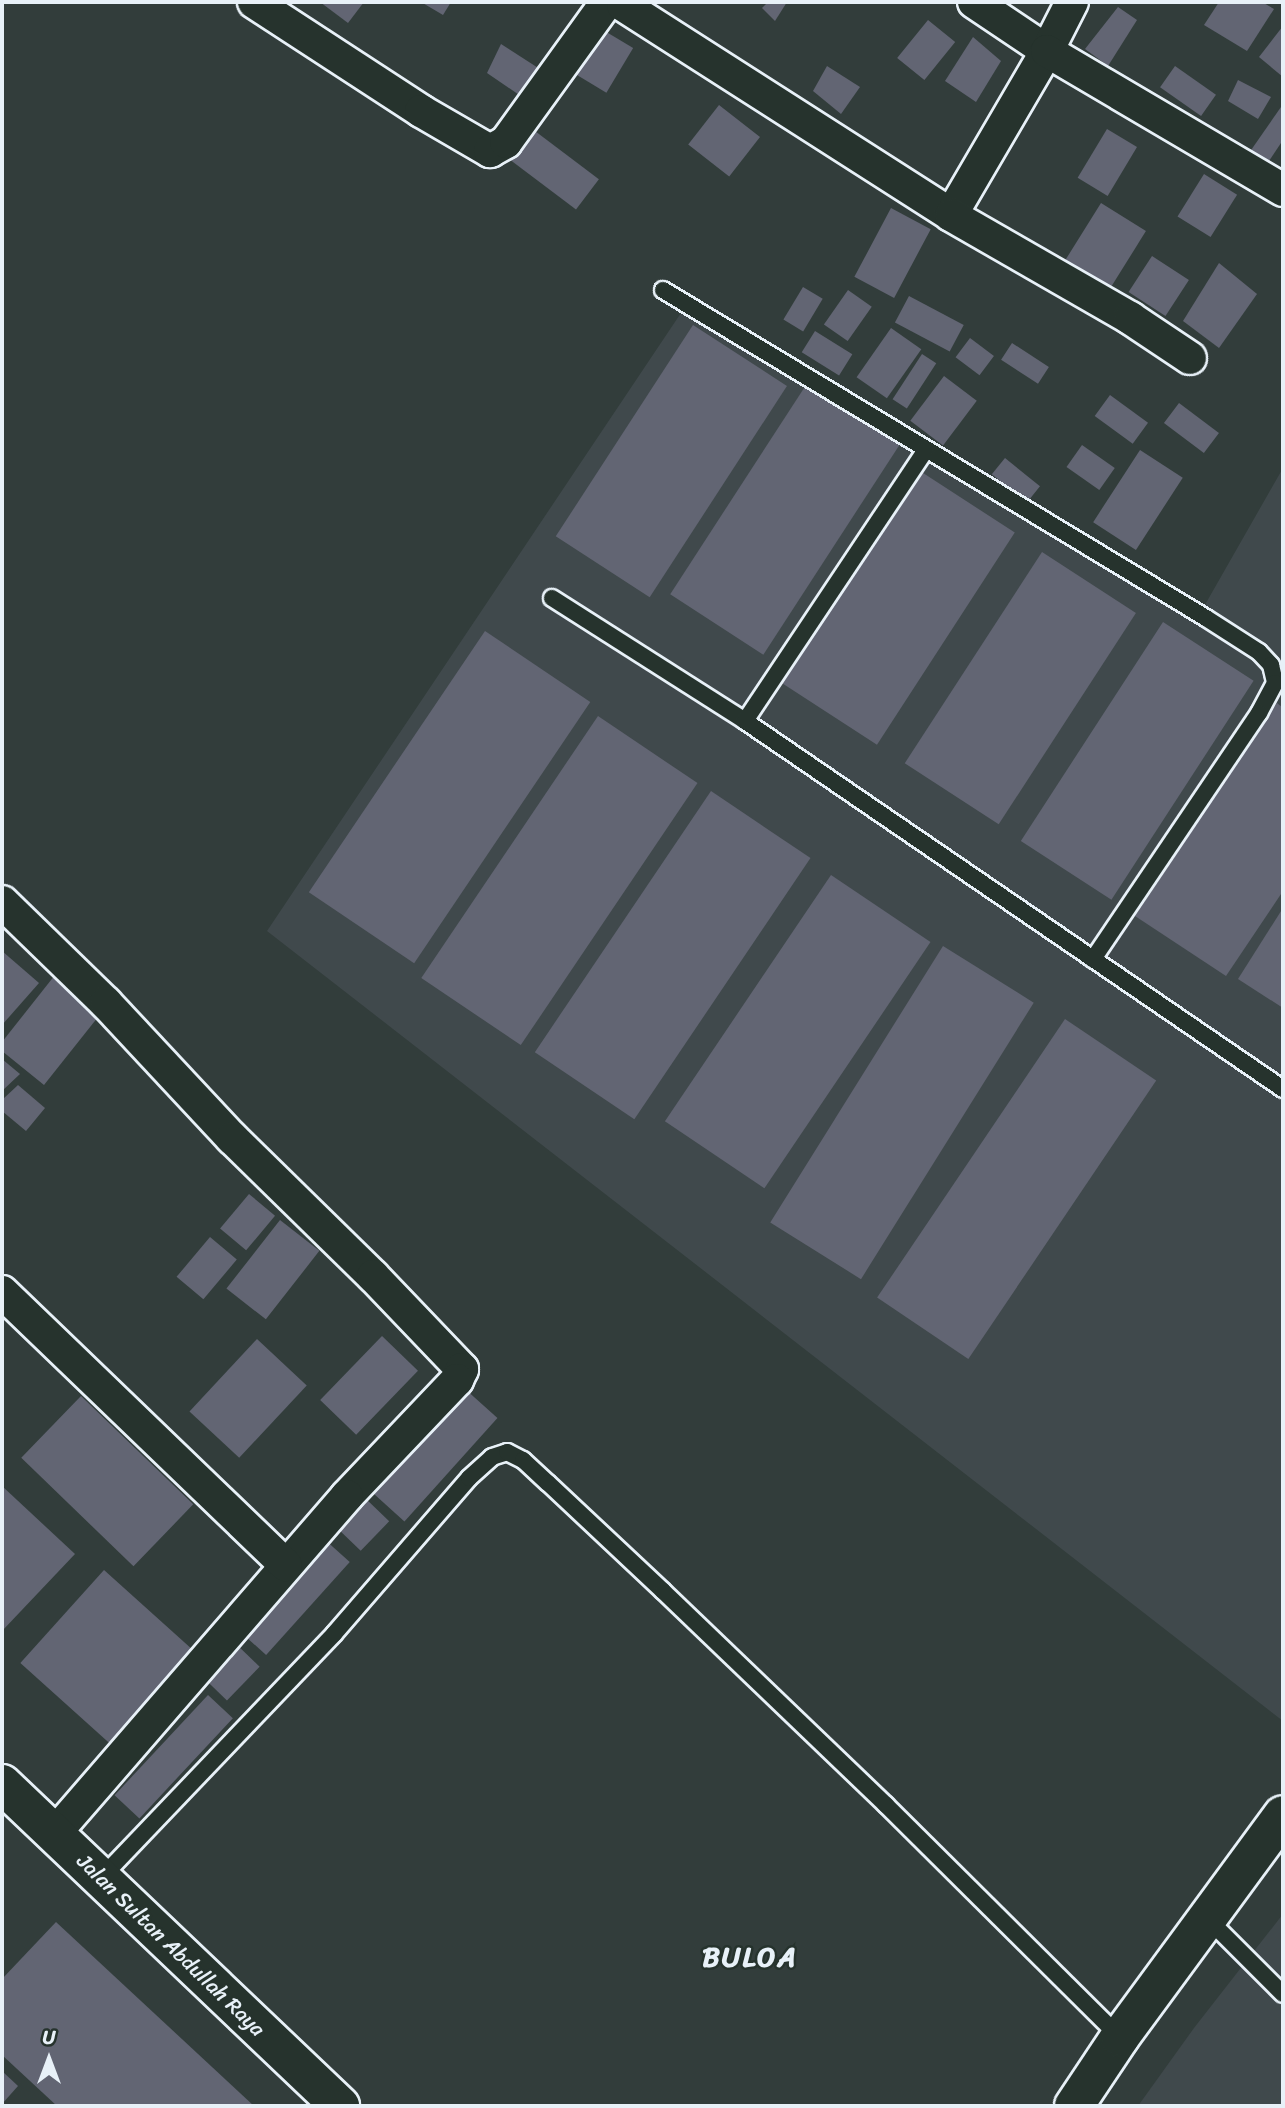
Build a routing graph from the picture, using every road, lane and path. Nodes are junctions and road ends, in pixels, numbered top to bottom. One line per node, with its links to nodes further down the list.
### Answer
1 (254, 2): 2 (street)
2 (618, 2): 7 (street)
3 (974, 2): 5 (street)
4 (1072, 2): 5 (street)
5 (1047, 51): 6 (street); 7 (street)
6 (1283, 190)
7 (951, 215): 9 (street)
8 (663, 290): 10 (lane)
9 (1190, 358)
10 (926, 450): 12 (lane); 14 (lane)
11 (552, 598): 12 (lane)
12 (746, 721): 14 (lane)
13 (2, 902): 17 (street)
14 (1093, 959): 15 (lane)
15 (1283, 1089)
16 (2, 1292): 17 (street)
17 (286, 1565): 20 (street)
18 (2, 1784): 20 (main road, Jalan Sultan Abdullah Raya)
19 (1283, 1815): 22 (main road)
20 (54, 1834): 21 (main road, Jalan Sultan Abdullah Raya)
21 (101, 1878): 24 (lane); 25 (main road, Jalan Sultan Abdullah Raya)
22 (1207, 1918): 23 (lane); 24 (main road)
23 (1283, 1994)
24 (1120, 2037): 26 (main road)
25 (340, 2106)
26 (1074, 2106)

